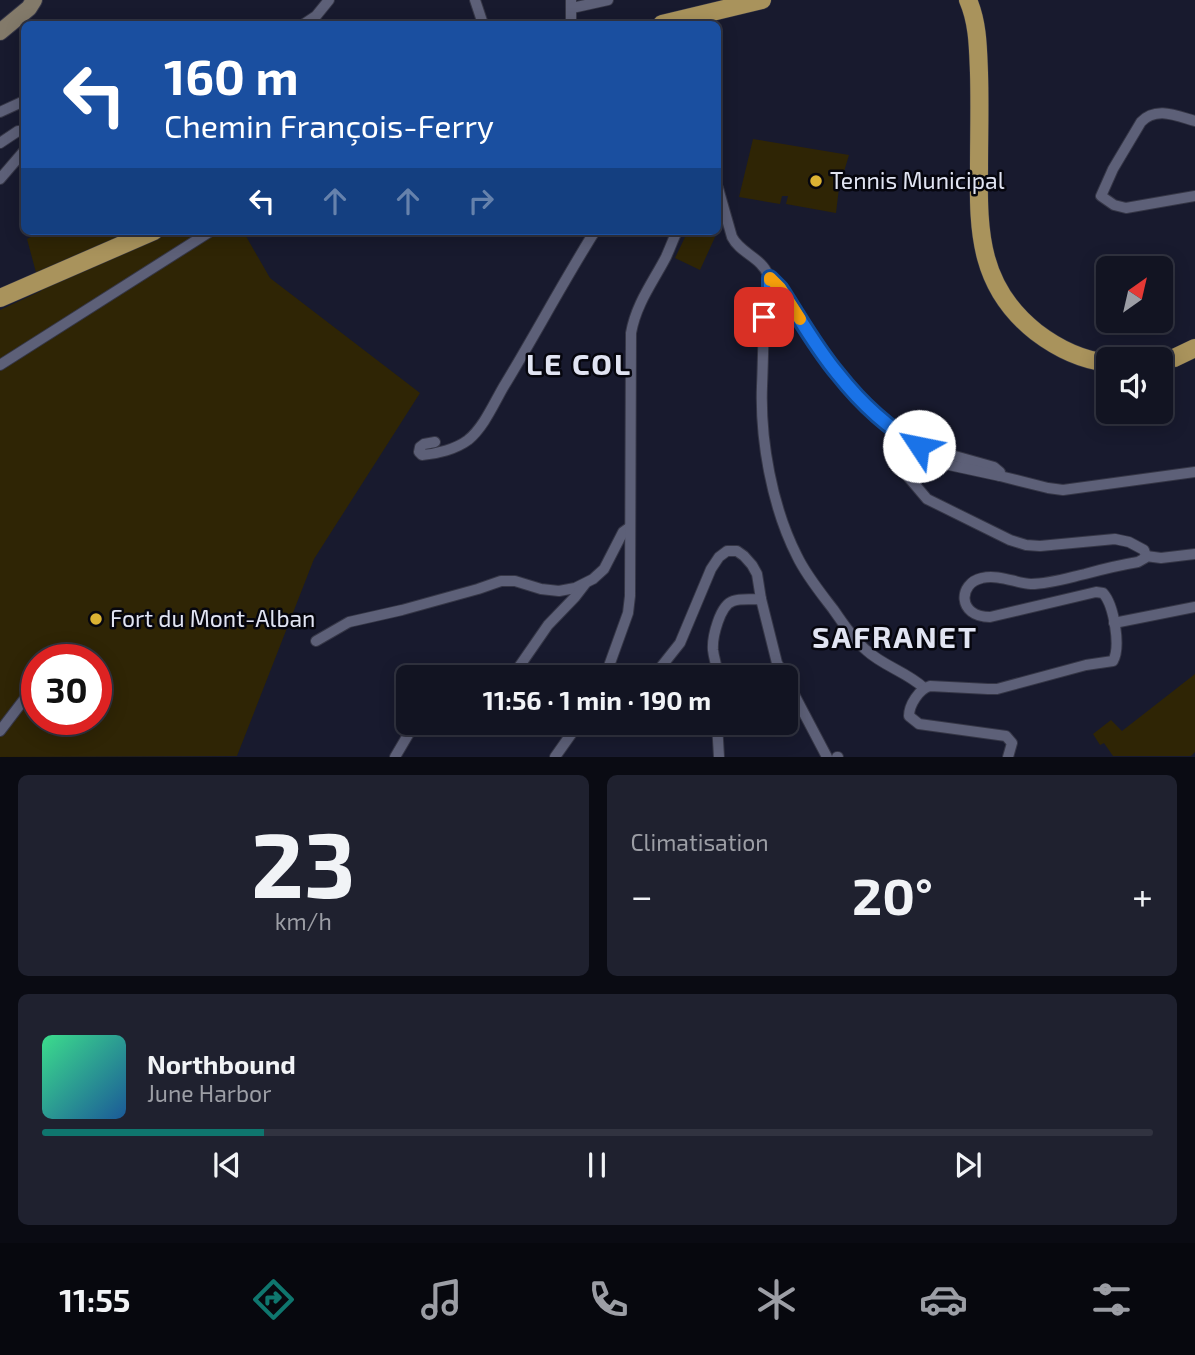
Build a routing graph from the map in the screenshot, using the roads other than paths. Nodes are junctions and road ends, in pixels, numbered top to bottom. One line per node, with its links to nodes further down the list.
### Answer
1 (34, 0): 11 (street)
2 (475, 0): 9 (street)
3 (608, 0): 7 (street)
4 (762, 0): 10 (main road)
5 (968, 0): 29 (main road)
6 (326, 4): 8 (street)
7 (571, 4)
8 (307, 21)
9 (481, 21)
10 (674, 21)
11 (0, 32)
12 (21, 102): 13 (street)
13 (0, 112)
14 (1195, 121): 19 (street)
15 (21, 131): 16 (street)
16 (0, 143)
17 (21, 154): 18 (street)
18 (0, 179)
19 (1195, 196)
20 (721, 198): 25 (street)
21 (145, 235): 26 (main road)
22 (205, 235): 30 (street)
23 (592, 235): 31 (street)
24 (675, 235): 34 (street)
25 (770, 278): 33 (street); 47 (street)
26 (0, 298)
27 (1195, 348): 28 (main road)
28 (1173, 358)
29 (1096, 362)
30 (0, 365)
31 (435, 442)
32 (1195, 472): 33 (street)
33 (1000, 476): 36 (street)
34 (630, 527): 37 (street); 43 (street)
35 (1195, 554): 36 (street)
36 (1146, 556): 40 (street)
37 (587, 582): 41 (street); 42 (street)
38 (761, 599): 44 (street); 45 (street); 46 (street)
39 (1195, 607): 40 (street)
40 (1114, 623): 47 (street)
41 (316, 641)
42 (520, 665)
43 (609, 665)
44 (663, 665)
45 (717, 665)
46 (778, 665)
47 (924, 688): 58 (street)
48 (798, 702): 57 (street)
49 (21, 703): 50 (street)
50 (0, 731)
51 (408, 735): 54 (street)
52 (571, 735): 55 (street)
53 (718, 735): 56 (street)
54 (395, 757)
55 (555, 757)
56 (719, 757)
57 (827, 757)
58 (1008, 757)

